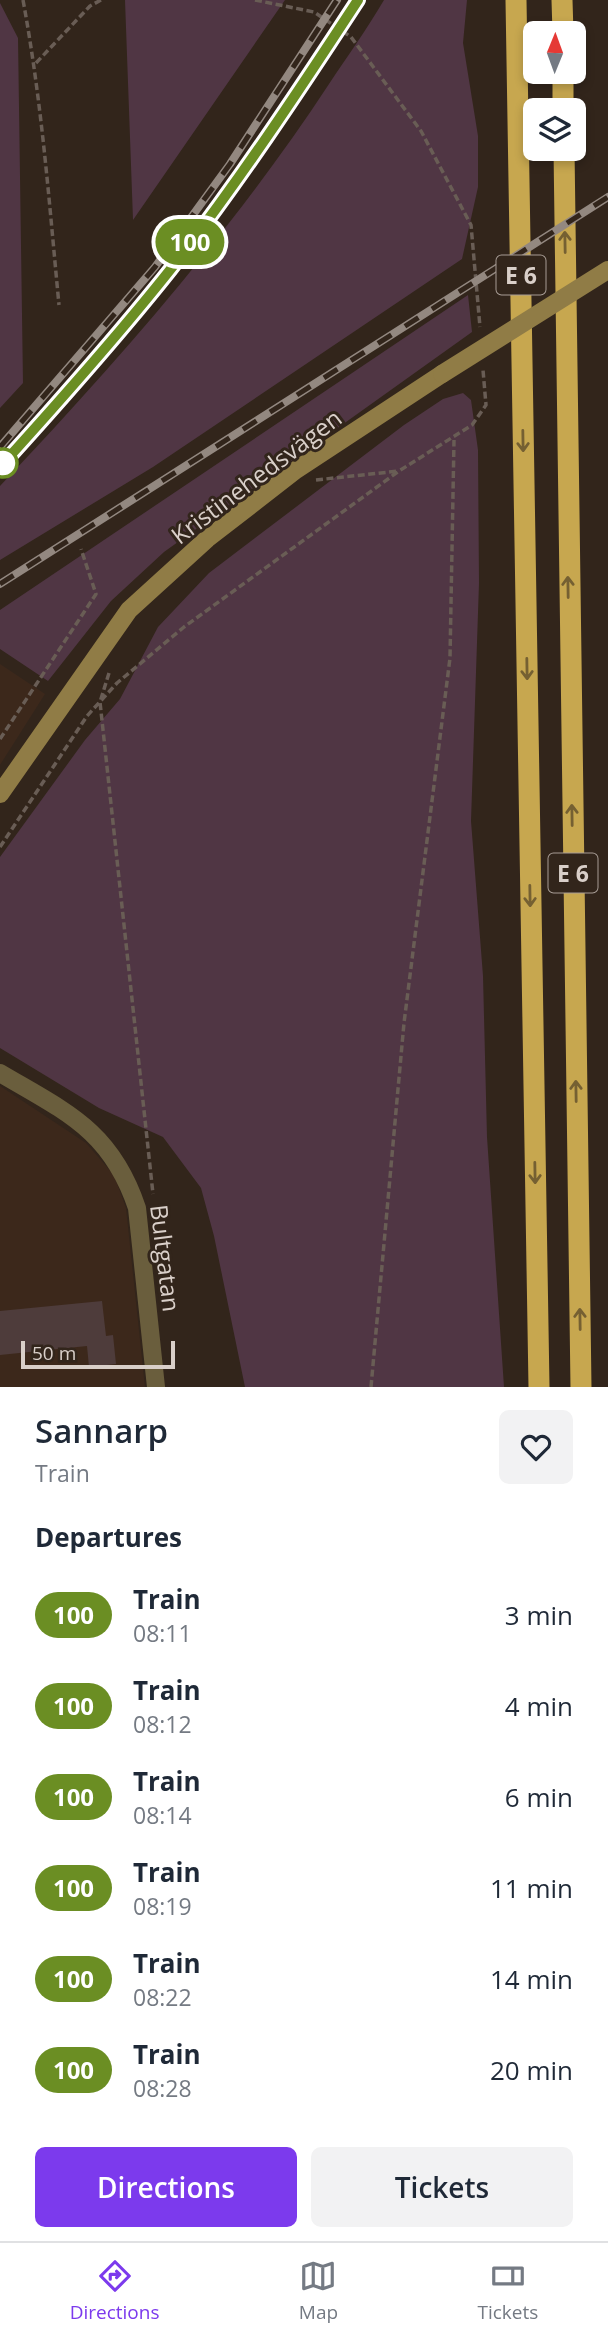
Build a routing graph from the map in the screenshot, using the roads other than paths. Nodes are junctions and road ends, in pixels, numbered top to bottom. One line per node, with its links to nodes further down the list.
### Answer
1 (516, 0): 9 (highway, E 6, one-way to 9)
2 (562, 0): 3 (highway)
3 (563, 21)
4 (564, 161): 10 (highway, E 6, one-way to 4)
5 (608, 270): 6 (street, Kristinehedsvägen, bridge)
6 (0, 794)
7 (0, 1073): 8 (street, Bultgatan)
8 (156, 1387)
9 (539, 1387)
10 (581, 1387)

